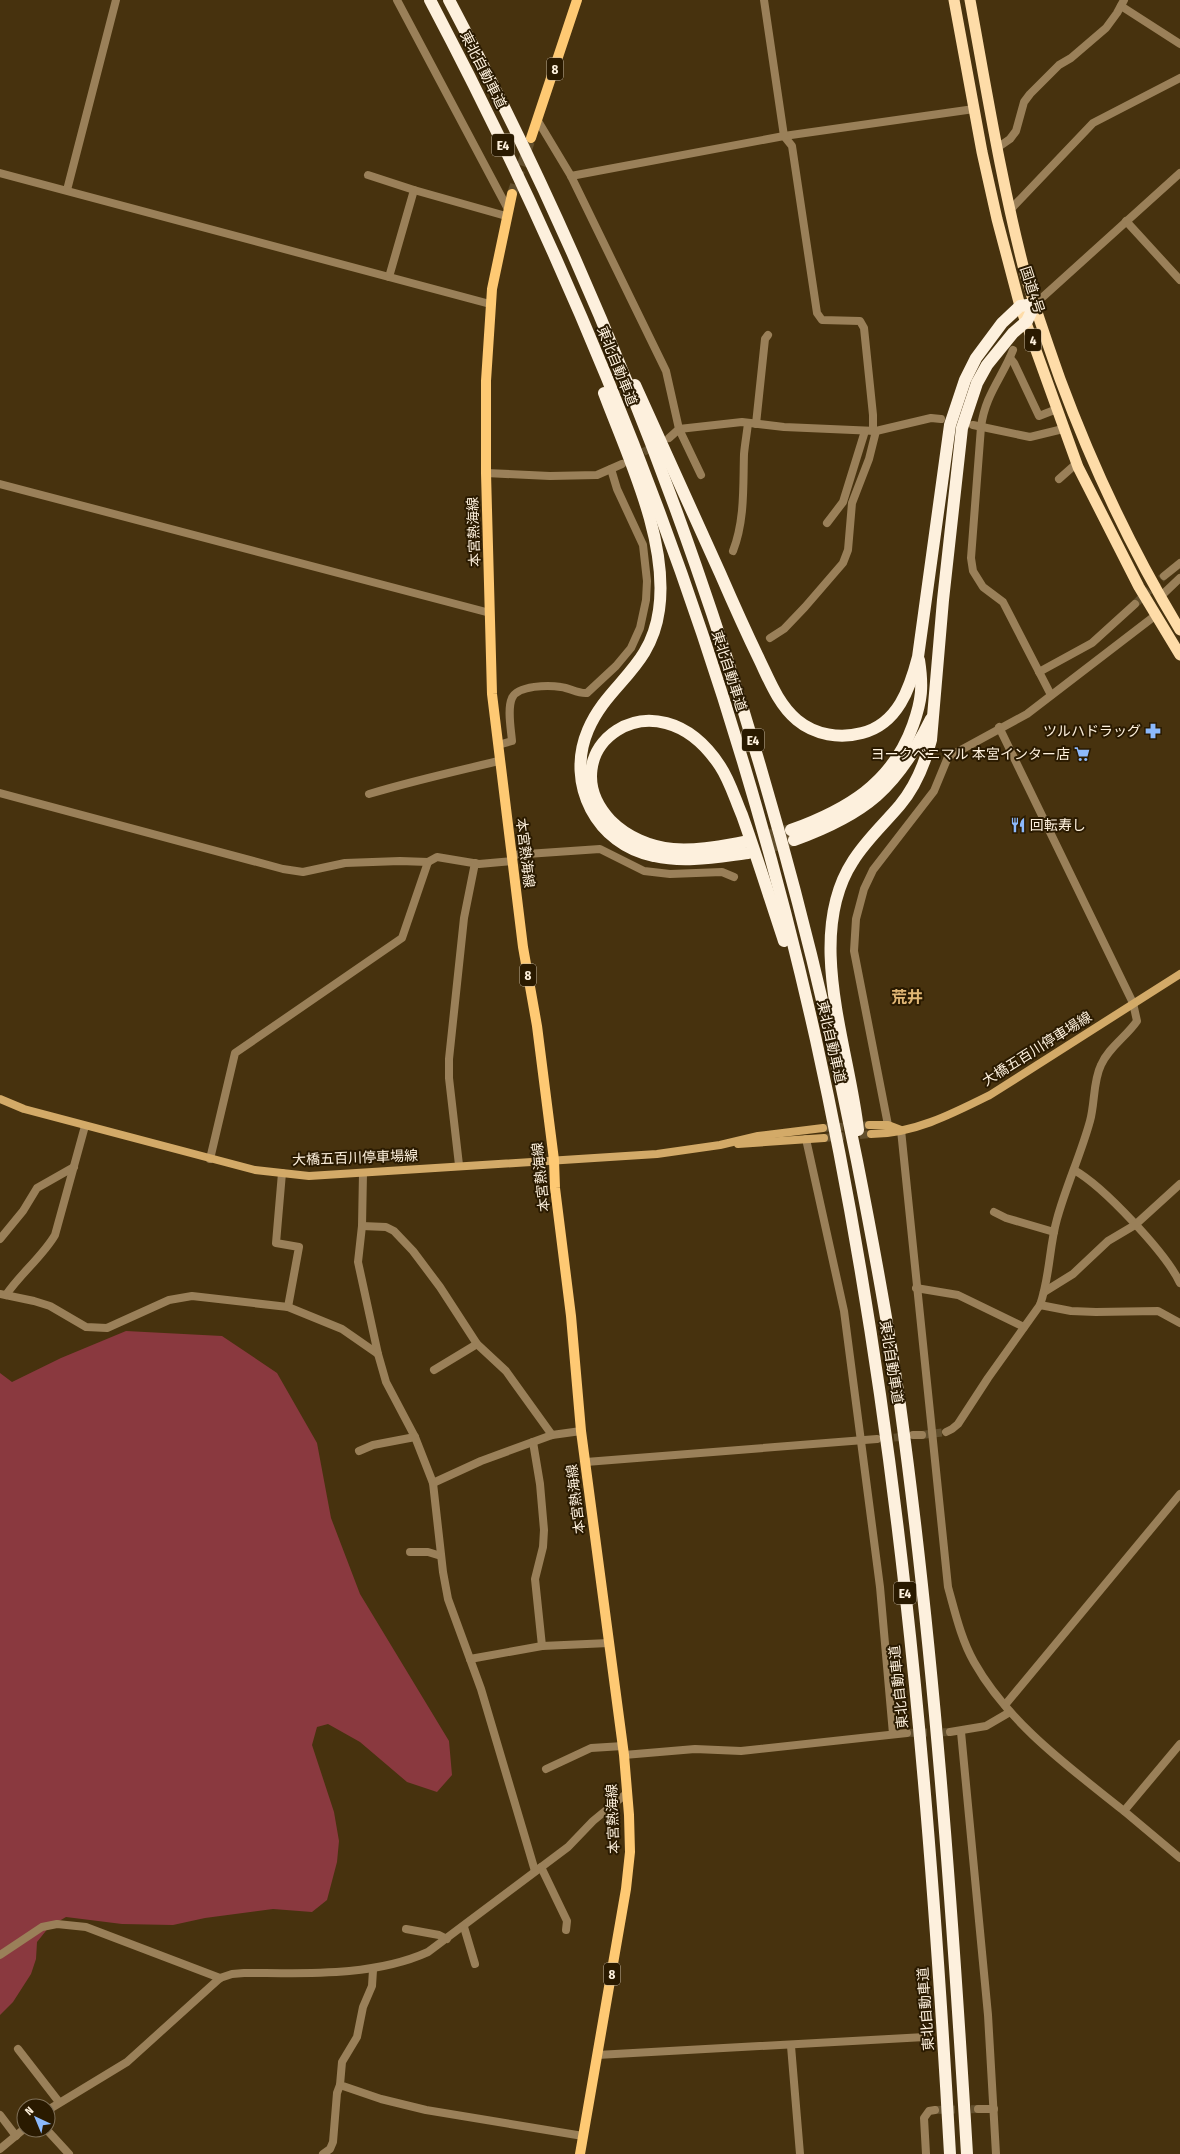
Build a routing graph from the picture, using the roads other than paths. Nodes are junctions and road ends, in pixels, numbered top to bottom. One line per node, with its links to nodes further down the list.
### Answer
1 (116, 0): 21 (street)
2 (397, 0): 25 (street)
3 (430, 0): 30 (highway, 東北自動車道 / E4)
4 (448, 0): 29 (highway, 東北自動車道 / E4)
5 (577, 0): 13 (main road, 8)
6 (764, 0): 14 (street)
7 (954, 0): 12 (highway, 国道4号 / 4)
8 (970, 0): 16 (highway, 国道4号 / 4)
9 (1122, 3): 10 (street); 16 (street)
10 (1180, 44)
11 (1180, 78): 24 (street)
12 (974, 109): 14 (street); 33 (highway, 国道4号 / 4)
13 (538, 122): 15 (main road, 8); 20 (street)
14 (784, 136): 20 (street); 45 (street)
15 (531, 138)
16 (997, 148): 24 (highway, 国道4号 / 4)
17 (0, 173): 21 (street)
18 (1180, 173): 26 (street)
19 (368, 175): 22 (street)
20 (571, 176): 43 (street)
21 (66, 190): 27 (street)
22 (414, 190): 25 (street); 27 (street)
23 (512, 194): 25 (main road, 本宮熱海線 / 8)
24 (1010, 210): 32 (highway, 国道4号 / 4)
25 (507, 213): 31 (main road, 本宮熱海線 / 8)
26 (1126, 221): 28 (street); 32 (street)
27 (389, 277): 31 (street)
28 (1180, 280)
29 (585, 286): 66 (highway); 100 (highway, 東北自動車道 / E4)
30 (571, 293): 81 (highway, 東北自動車道 / E4); 81 (highway)
31 (490, 304): 50 (main road, 本宮熱海線 / 8)
32 (1035, 304): 33 (highway); 34 (highway); 59 (highway, 国道4号 / 4)
33 (1020, 306): 34 (highway, 国道4号 / 4); 66 (highway)
34 (1026, 321): 38 (highway, 国道4号 / 4); 69 (highway)
35 (768, 335): 41 (street)
36 (1013, 350): 37 (street)
37 (1010, 358): 38 (street); 42 (street)
38 (1057, 409): 44 (highway, 国道4号 / 4)
39 (941, 419): 45 (street)
40 (748, 423): 41 (street); 43 (street); 55 (street)
41 (756, 424): 45 (street)
42 (977, 426): 44 (street); 67 (street)
43 (679, 429): 46 (street); 51 (street)
44 (1063, 430): 47 (highway, 国道4号 / 4)
45 (872, 431): 54 (street); 64 (street)
46 (669, 438)
47 (1077, 463): 52 (street); 62 (highway, 国道4号 / 4)
48 (622, 464): 49 (street)
49 (611, 469): 50 (street); 71 (street)
50 (486, 473): 61 (main road, 本宮熱海線 / 8)
51 (701, 475)
52 (1059, 479)
53 (0, 484): 61 (street)
54 (827, 522)
55 (733, 552)
56 (1180, 563): 57 (street)
57 (1164, 576)
58 (1180, 578): 59 (street)
59 (1160, 597): 63 (highway, 国道4号 / 4)
60 (1135, 604): 67 (street)
61 (490, 613): 71 (main road, 本宮熱海線 / 8)
62 (1156, 615): 65 (highway, 国道4号 / 4); 68 (street)
63 (1180, 630)
64 (770, 638)
65 (1180, 655)
66 (918, 657): 69 (highway)
67 (1039, 672): 68 (street)
68 (1051, 695): 70 (street)
69 (934, 713): 100 (highway)
70 (999, 727): 80 (street); 84 (street)
71 (498, 745): 72 (main road, 本宮熱海線 / 8)
72 (500, 761): 74 (street); 75 (main road, 本宮熱海線 / 8)
73 (0, 793): 76 (street)
74 (369, 794)
75 (512, 858): 77 (street); 78 (street); 93 (main road, 本宮熱海線 / 8)
76 (428, 862): 77 (street); 92 (street)
77 (476, 863): 94 (street)
78 (734, 877)
79 (1180, 974): 80 (main road, 大橋五百川停車場線)
80 (1133, 1003): 87 (main road, 大橋五百川停車場線); 96 (street)
81 (815, 1037): 175 (highway, 東北自動車道 / E4)
82 (0, 1099): 85 (main road, 大橋五百川停車場線)
83 (869, 1125): 84 (main road)
84 (888, 1125): 87 (main road)
85 (85, 1126): 92 (main road, 大橋五百川停車場線); 95 (street)
86 (823, 1128): 91 (main road, 大橋五百川停車場線)
87 (901, 1130): 88 (main road, 大橋五百川停車場線); 107 (street)
88 (871, 1134)
89 (824, 1138): 90 (main road, 大橋五百川停車場線)
90 (806, 1139): 91 (main road, 大橋五百川停車場線); 124 (street)
91 (720, 1145): 93 (main road, 大橋五百川停車場線)
92 (210, 1159): 97 (main road, 大橋五百川停車場線)
93 (554, 1160): 94 (main road, 大橋五百川停車場線); 117 (main road, 本宮熱海線 / 8)
94 (459, 1165): 98 (main road, 大橋五百川停車場線)
95 (74, 1167): 105 (street); 109 (street)
96 (1074, 1170): 102 (street); 104 (street)
97 (282, 1173): 98 (main road, 大橋五百川停車場線); 111 (street)
98 (363, 1173): 103 (street)
99 (1180, 1184): 102 (street)
100 (867, 1211): 176 (highway, 東北自動車道 / E4)
101 (994, 1212): 104 (street)
102 (1135, 1225): 106 (street); 108 (street)
103 (362, 1226): 114 (street); 115 (street)
104 (1054, 1232): 108 (street)
105 (0, 1240)
106 (1180, 1283)
107 (916, 1288): 113 (street); 135 (street)
108 (1044, 1292): 110 (street)
109 (3, 1295): 111 (street)
110 (1040, 1305): 112 (street); 113 (street)
111 (288, 1307): 115 (street)
112 (1180, 1322)
113 (1024, 1327): 118 (street)
114 (477, 1344): 116 (street); 119 (street)
115 (378, 1354): 122 (street)
116 (434, 1370)
117 (581, 1431): 119 (street); 127 (main road, 本宮熱海線 / 8)
118 (946, 1432)
119 (552, 1435): 125 (street)
120 (922, 1435): 121 (street)
121 (913, 1436)
122 (415, 1437): 126 (street); 128 (street)
123 (877, 1439): 124 (street)
124 (860, 1440): 127 (street); 139 (street)
125 (533, 1442): 128 (street); 133 (street)
126 (359, 1451)
127 (586, 1462): 132 (main road, 本宮熱海線 / 8)
128 (433, 1483): 131 (street)
129 (1180, 1494): 135 (street)
130 (410, 1552): 131 (street)
131 (441, 1556): 134 (street)
132 (609, 1643): 133 (street); 141 (main road, 本宮熱海線 / 8)
133 (542, 1646): 134 (street)
134 (470, 1659): 146 (street)
135 (1007, 1708): 137 (street); 144 (street)
136 (950, 1732): 137 (street)
137 (961, 1732): 163 (street)
138 (908, 1733): 139 (street)
139 (893, 1734): 141 (street)
140 (1180, 1744): 144 (street)
141 (623, 1750): 142 (street); 143 (main road, 本宮熱海線 / 8)
142 (546, 1769)
143 (627, 1793): 146 (street); 158 (main road, 本宮熱海線 / 8)
144 (1124, 1811): 145 (street)
145 (1180, 1858)
146 (538, 1869): 147 (street); 149 (street)
147 (464, 1927): 150 (street); 152 (street)
148 (406, 1929): 150 (street)
149 (566, 1930)
150 (447, 1939): 153 (street)
151 (0, 1955): 154 (street)
152 (475, 1964)
153 (373, 1970): 154 (street); 159 (street)
154 (220, 1978): 160 (street)
155 (925, 2037): 156 (street)
156 (791, 2046): 158 (street); 173 (street)
157 (18, 2049): 160 (street)
158 (597, 2056): 167 (main road, 本宮熱海線 / 8)
159 (340, 2085): 167 (street); 171 (street)
160 (59, 2102): 161 (street)
161 (56, 2104)
162 (978, 2109): 163 (street)
163 (994, 2109): 177 (street)
164 (935, 2110): 174 (street)
165 (0, 2115): 166 (street)
166 (16, 2136): 169 (street)
167 (583, 2136): 172 (main road, 本宮熱海線 / 8)
168 (55, 2138): 170 (street)
169 (0, 2148)
170 (69, 2154)
171 (323, 2154)
172 (580, 2154)
173 (800, 2154)
174 (926, 2154)
175 (950, 2154)
176 (967, 2154)
177 (996, 2154)

